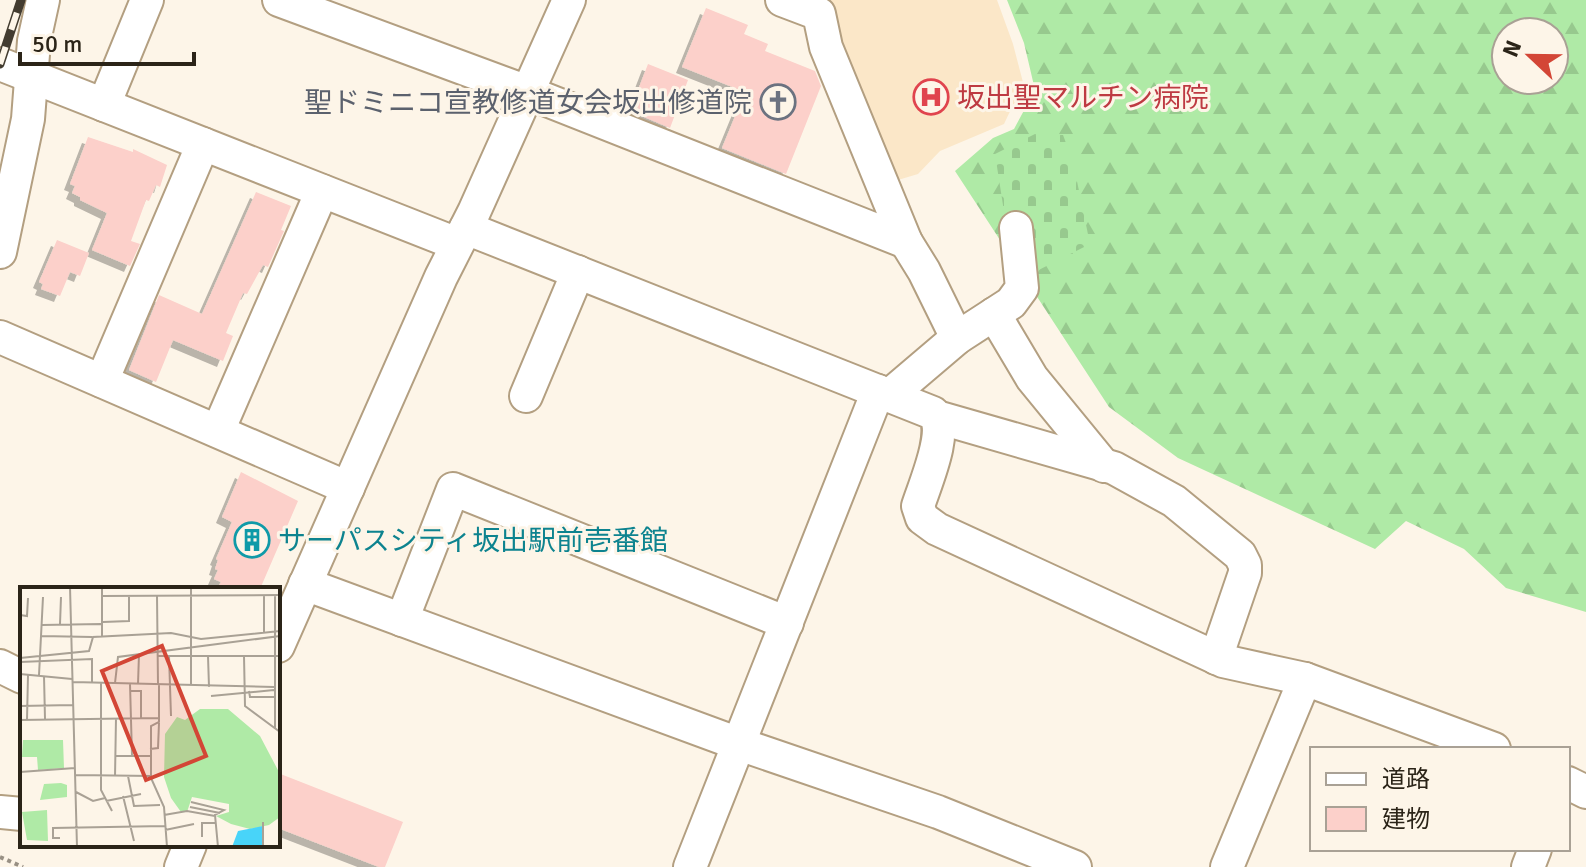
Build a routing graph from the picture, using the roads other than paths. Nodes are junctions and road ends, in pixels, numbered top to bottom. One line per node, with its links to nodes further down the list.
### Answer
1 (43, 0): 7 (street)
2 (147, 0): 9 (street)
3 (279, 0): 8 (street)
4 (569, 0): 8 (street)
5 (782, 0): 14 (street)
6 (0, 64): 7 (street)
7 (31, 76): 9 (street); 15 (street)
8 (528, 94): 13 (street); 14 (street)
9 (104, 105): 10 (street)
10 (203, 144): 11 (street); 20 (street)
11 (322, 191): 13 (street); 24 (street)
12 (1016, 228): 17 (street)
13 (462, 236): 16 (street); 26 (street)
14 (906, 242): 19 (street)
15 (0, 252)
16 (578, 272): 21 (street); 22 (street)
17 (994, 314): 19 (street); 25 (street)
18 (0, 337): 20 (street)
19 (957, 338): 21 (street)
20 (102, 381): 24 (street)
21 (884, 393): 23 (street); 29 (street)
22 (526, 396)
23 (937, 417): 25 (street); 31 (street)
24 (218, 431): 26 (street)
25 (1104, 466): 31 (street)
26 (348, 488): 27 (street)
27 (305, 584): 28 (street); 30 (street)
28 (402, 620): 29 (street); 35 (street)
29 (787, 623): 35 (street)
30 (280, 641)
31 (1216, 658): 34 (street)
32 (0, 666): 33 (street)
33 (20, 676)
34 (1305, 679): 36 (street); 43 (street)
35 (739, 744): 41 (street); 42 (street)
36 (1489, 747)
37 (0, 812): 38 (street)
38 (20, 814)
39 (189, 847): 40 (street)
40 (181, 867)
41 (690, 867)
42 (1075, 867)
43 (1227, 867)

